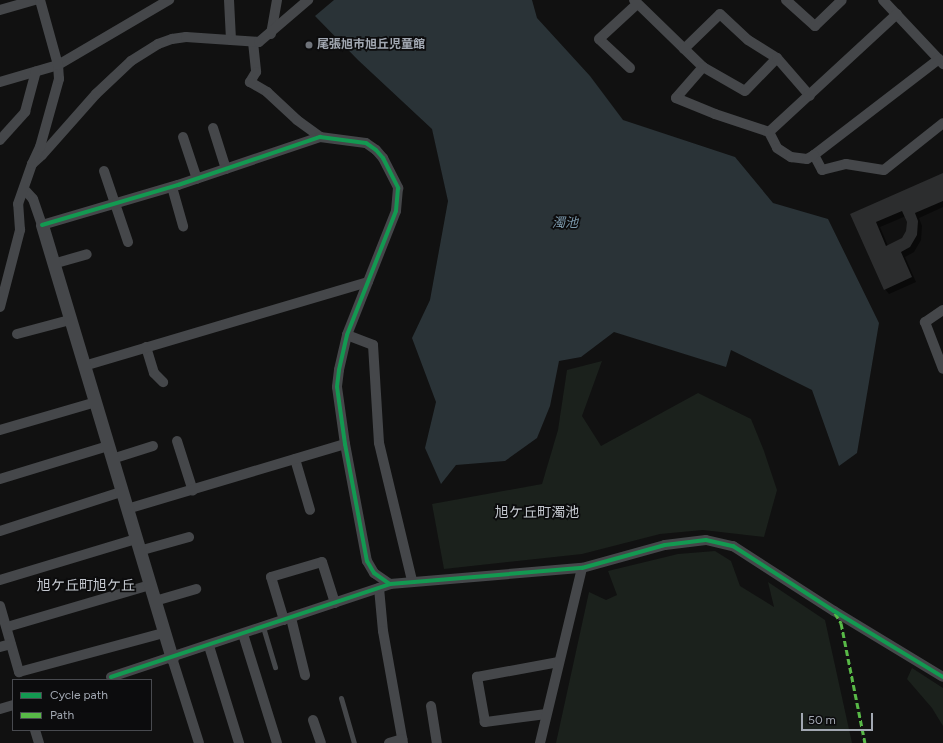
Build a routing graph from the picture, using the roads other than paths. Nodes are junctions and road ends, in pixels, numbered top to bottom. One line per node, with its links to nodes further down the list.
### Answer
1 (36, 0): 11 (street)
2 (40, 0): 19 (street)
3 (169, 0): 19 (street)
4 (229, 0): 14 (street)
5 (277, 0): 13 (street)
6 (308, 0): 13 (street)
7 (786, 0): 8 (street)
8 (842, 0)
9 (883, 0): 12 (street)
10 (636, 2): 16 (street); 21 (street)
11 (0, 10)
12 (897, 14): 18 (street); 24 (street)
13 (271, 34): 15 (street)
14 (231, 40): 15 (street); 32 (street)
15 (253, 42): 29 (street)
16 (684, 48): 17 (street); 20 (street)
17 (777, 58): 20 (street); 24 (street)
18 (941, 62): 31 (street)
19 (58, 65): 22 (street); 32 (street)
20 (703, 67): 27 (street)
21 (630, 68)
22 (36, 71): 23 (street); 30 (street)
23 (0, 82)
24 (810, 96): 27 (street)
25 (943, 123): 31 (street)
26 (213, 128): 33 (street)
27 (769, 132): 31 (street)
28 (183, 137): 35 (street)
29 (320, 137): 33 (street); 45 (street)
30 (0, 140)
31 (814, 156)
32 (32, 164): 37 (street)
33 (226, 169): 35 (street)
34 (104, 171): 38 (street)
35 (197, 178): 36 (street)
36 (172, 187): 38 (street); 40 (street)
37 (24, 189): 39 (street); 44 (street)
38 (116, 204): 39 (street); 41 (street)
39 (42, 225): 43 (street)
40 (183, 226)
41 (128, 242)
42 (87, 254): 43 (street)
43 (53, 264): 48 (street)
44 (3, 279): 46 (street)
45 (368, 282): 50 (street); 51 (street)
46 (0, 307)
47 (943, 310): 53 (street)
48 (70, 320): 49 (street); 52 (street)
49 (17, 334)
50 (347, 335): 58 (street); 73 (street)
51 (146, 347): 52 (street); 54 (street)
52 (84, 366): 55 (street)
53 (943, 370)
54 (163, 382)
55 (96, 402): 56 (street); 59 (street)
56 (0, 430)
57 (177, 441): 64 (street)
58 (345, 444): 62 (street); 74 (street)
59 (108, 446): 61 (street); 63 (street)
60 (153, 446): 61 (street)
61 (112, 459): 65 (street)
62 (295, 459): 64 (street); 67 (street)
63 (0, 479)
64 (193, 491): 66 (street)
65 (121, 492): 66 (street); 68 (street)
66 (127, 509): 70 (street)
67 (310, 510)
68 (0, 531)
69 (189, 537): 70 (street)
70 (138, 545): 72 (street); 75 (street)
71 (582, 568): 73 (street); 90 (street); 95 (street)
72 (0, 580)
73 (412, 580): 74 (street)
74 (390, 584): 76 (street)
75 (150, 585): 78 (street); 82 (street)
76 (379, 588): 79 (street); 103 (street)
77 (196, 589): 78 (street)
78 (155, 601): 84 (street)
79 (335, 603): 81 (street); 81 (street)
80 (0, 606): 82 (street)
81 (288, 619): 83 (street); 92 (street)
82 (7, 627): 86 (street)
83 (263, 627): 85 (street); 91 (lane)
84 (164, 633): 89 (street); 93 (street)
85 (243, 634): 87 (street); 107 (street)
86 (11, 644): 88 (street); 93 (street)
87 (208, 646): 89 (street); 106 (street)
88 (0, 647)
89 (172, 658): 94 (street); 105 (street)
90 (559, 662): 100 (street); 100 (street)
91 (275, 667)
92 (305, 675)
93 (20, 676)
94 (111, 677)
95 (943, 677)
96 (341, 698): 109 (lane)
97 (12, 705): 99 (street)
98 (431, 706): 111 (street)
99 (0, 709)
100 (546, 714): 112 (street)
101 (313, 720): 108 (street)
102 (36, 731): 104 (street)
103 (403, 741): 110 (street)
104 (39, 743)
105 (197, 743)
106 (239, 743)
107 (277, 743)
108 (321, 743)
109 (354, 743)
110 (389, 743)
111 (437, 743)
112 (540, 743)

